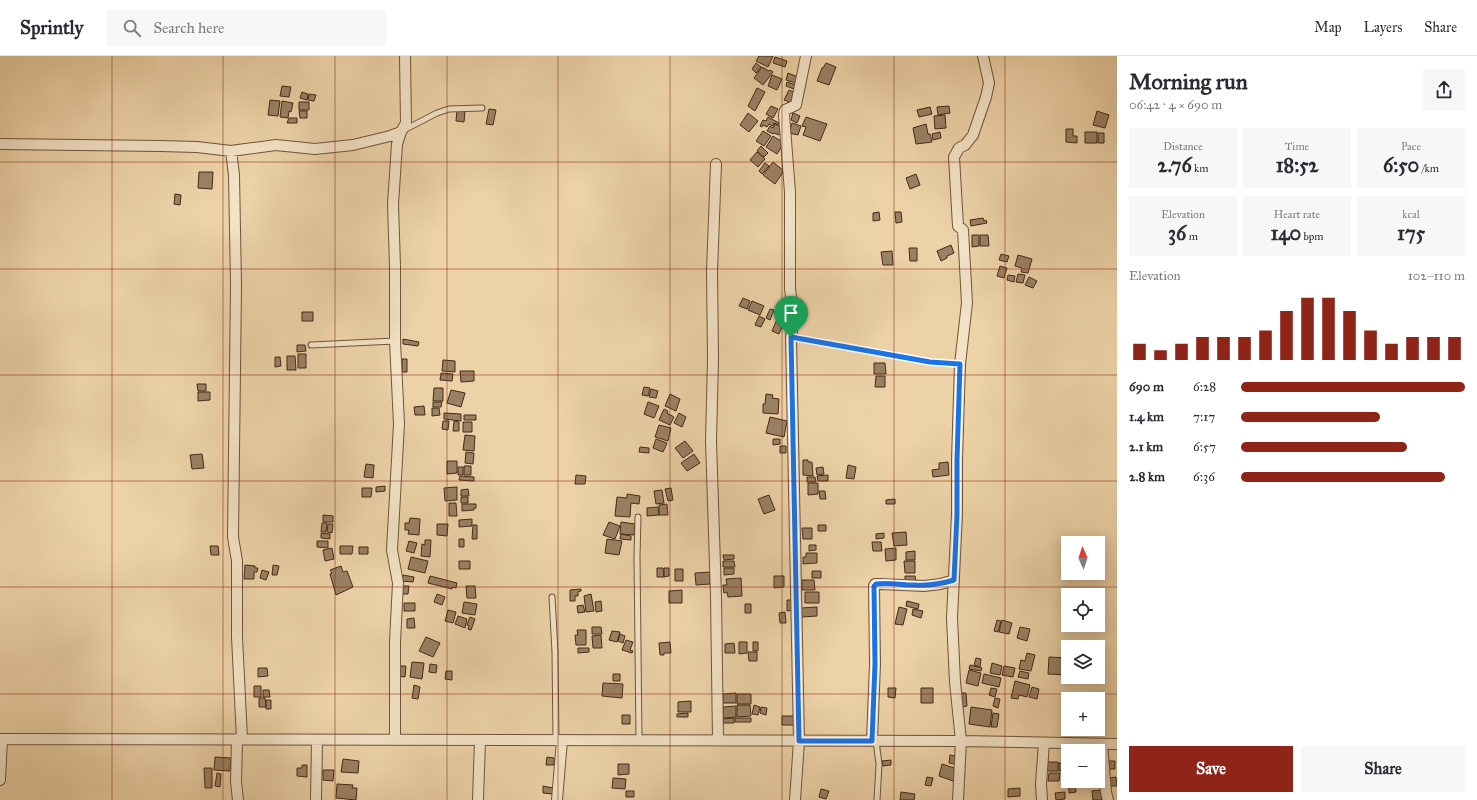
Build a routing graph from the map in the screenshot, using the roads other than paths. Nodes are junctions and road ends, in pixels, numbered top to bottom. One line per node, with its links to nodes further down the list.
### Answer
1 (405, 56): 5 (street)
2 (806, 56): 9 (street)
3 (983, 56): 12 (street)
4 (482, 108): 5 (lane)
5 (401, 132): 7 (street); 10 (street)
6 (0, 144): 7 (street)
7 (231, 150): 17 (street)
8 (716, 164): 23 (street)
9 (791, 337): 12 (lane); 24 (street)
10 (395, 341): 11 (lane); 19 (street)
11 (311, 345)
12 (960, 364): 14 (street)
13 (638, 517): 22 (lane)
14 (954, 580): 25 (street); 26 (street)
15 (552, 597): 21 (lane)
16 (1, 739): 17 (street); 31 (street)
17 (240, 739): 18 (street); 33 (street)
18 (317, 740): 19 (street); 34 (street)
19 (395, 740): 20 (street)
20 (480, 740): 21 (street); 35 (street)
21 (559, 740): 22 (street); 36 (street)
22 (639, 740): 23 (street)
23 (718, 740): 24 (street)
24 (799, 741): 25 (street); 37 (street)
25 (874, 741): 26 (street); 38 (lane)
26 (961, 741): 27 (street); 39 (street)
27 (1044, 743): 28 (street); 40 (street)
28 (1102, 744)
29 (1105, 744): 30 (street)
30 (1117, 744)
31 (0, 780)
32 (1105, 780): 41 (street)
33 (238, 800)
34 (316, 800)
35 (478, 800)
36 (557, 800)
37 (796, 800)
38 (877, 800)
39 (958, 800)
40 (1042, 800)
41 (1108, 800)

